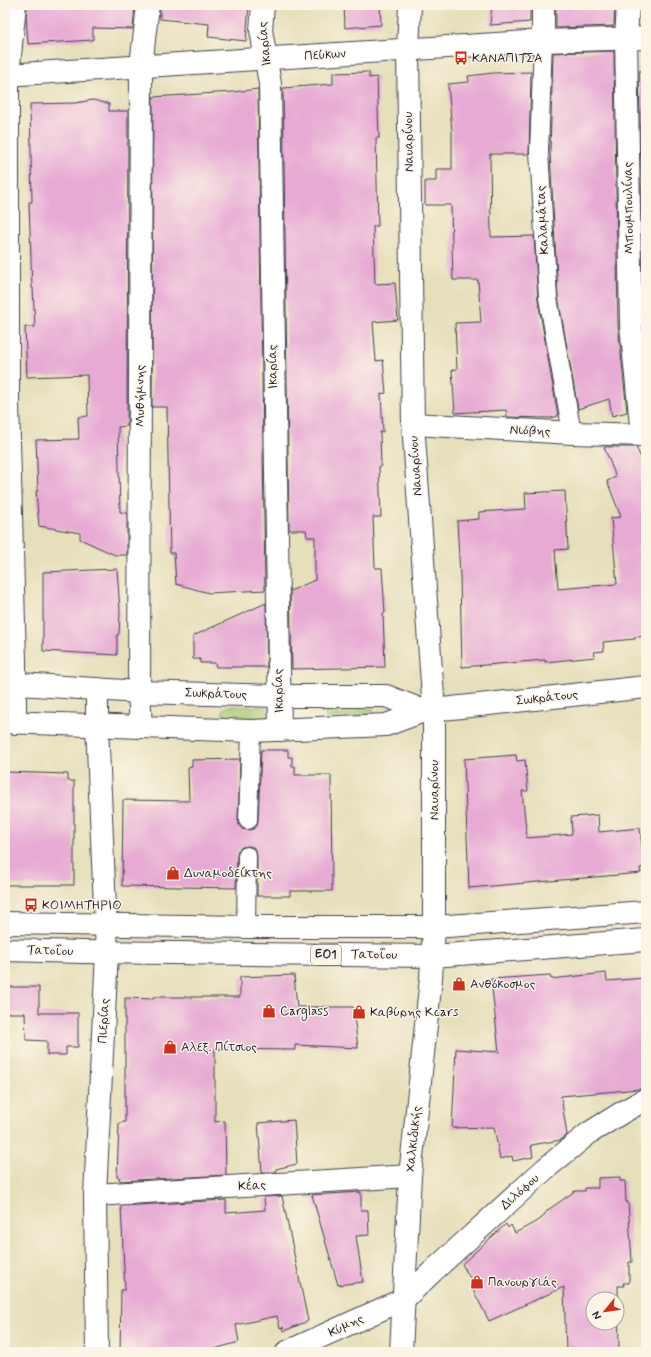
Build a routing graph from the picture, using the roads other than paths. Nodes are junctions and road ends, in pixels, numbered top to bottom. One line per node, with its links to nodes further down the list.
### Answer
1 (15, 5): 12 (street)
2 (148, 5): 11 (street, Μυθήμνης)
3 (263, 5): 10 (street, Ικαρίας)
4 (410, 5): 9 (street, Ναυαρίνου)
5 (543, 5): 8 (street, Καλαμάτας)
6 (628, 5): 7 (street, Μπουμπουλίνας)
7 (636, 38): 8 (street, Πεύκων); 16 (street, Μπουμπουλίνας)
8 (543, 41): 9 (street, Πεύκων); 15 (street, Καλαμάτας)
9 (408, 50): 10 (street, Πεύκων); 14 (street, Ναυαρίνου)
10 (267, 59): 11 (street, Πεύκων); 21 (street, Ικαρίας)
11 (141, 66): 12 (street, Πεύκων); 20 (street, Μυθήμνης)
12 (7, 75): 13 (street)
13 (6, 402): 17 (street)
14 (413, 424): 15 (street, Νιόβης); 22 (street, Ναυαρίνου)
15 (572, 433): 16 (street, Νιόβης)
16 (644, 435)
17 (10, 683): 19 (street, Σωκράτους); 23 (street)
18 (646, 687): 22 (street, Σωκράτους)
19 (97, 689): 20 (street, Σωκράτους); 24 (street, Πιερίας)
20 (139, 692): 21 (street, Σωκράτους); 25 (street, Μυθήμνης)
21 (279, 696): 22 (street, Σωκράτους); 26 (street, Ικαρίας)
22 (429, 711): 26 (street, Σωκράτους); 34 (street, Ναυαρίνου)
23 (10, 722): 24 (street, Σωκράτους)
24 (97, 725): 25 (street, Σωκράτους); 32 (street, Πιερίας)
25 (141, 727): 27 (street, Σωκράτους)
26 (280, 730): 27 (street, Σωκράτους)
27 (251, 731): 28 (street)
28 (248, 820)
29 (247, 856): 33 (street)
30 (646, 912): 34 (street, Τατοΐου / ΕΟ1)
31 (5, 923): 32 (street, Τατοΐου / ΕΟ1)
32 (107, 925): 33 (street, Τατοΐου / ΕΟ1); 37 (street, Πιερίας)
33 (246, 927): 34 (street, Τατοΐου / ΕΟ1)
34 (434, 927): 38 (street, Χαλκιδικής)
35 (646, 940): 38 (street, Τατοΐου / ΕΟ1)
36 (5, 950): 37 (street, Τατοΐου / ΕΟ1)
37 (107, 953): 38 (street, Τατοΐου / ΕΟ1); 41 (street, Πιερίας)
38 (433, 956): 40 (street, Χαλκιδικής)
39 (646, 1099): 42 (street, Διλόφου)
40 (410, 1176): 41 (street, Κέας); 42 (street, Χαλκιδικής)
41 (95, 1195): 43 (street, Πιερίας)
42 (404, 1299): 44 (street, Κύμης); 45 (street, Χαλκιδικής)
43 (97, 1352)
44 (287, 1352)
45 (400, 1352)

